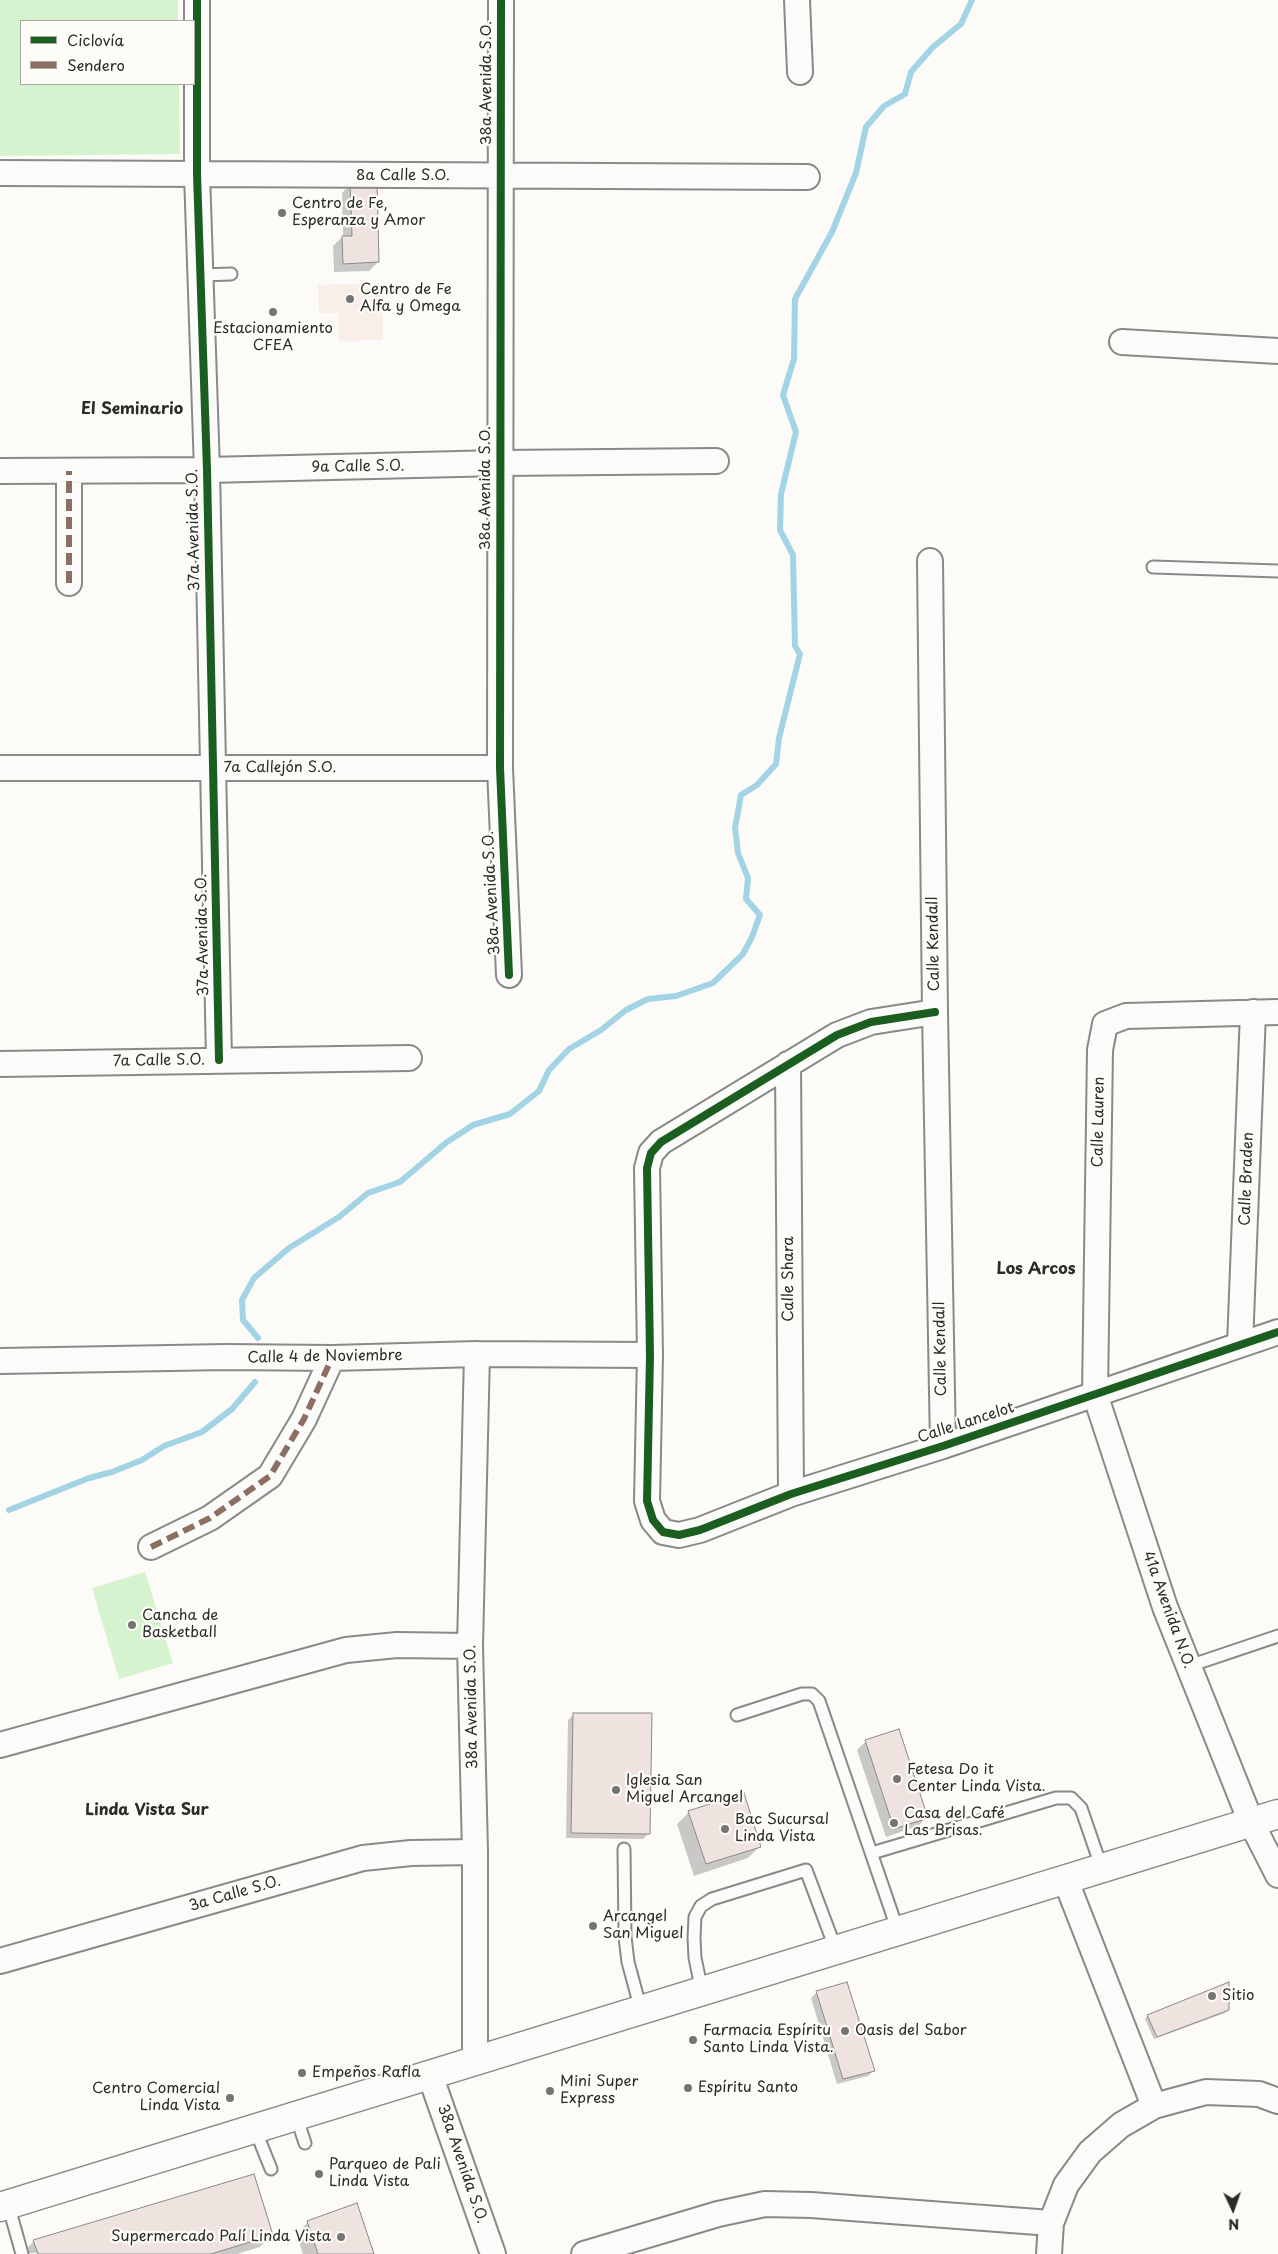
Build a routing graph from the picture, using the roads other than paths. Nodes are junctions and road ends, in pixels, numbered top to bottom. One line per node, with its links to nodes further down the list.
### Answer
1 (197, 0): 6 (street, 37a Avenida S.O.)
2 (500, 0): 7 (street, 38a Avenida S.O.)
3 (797, 0): 4 (street)
4 (800, 72)
5 (0, 173): 6 (street, 8a Calle S.O.)
6 (197, 174): 7 (street, 8a Calle S.O.); 10 (street, 37a Avenida S.O.)
7 (501, 176): 8 (street, 8a Calle S.O.); 14 (street, 38a Avenida S.O.)
8 (807, 177)
9 (231, 274): 10 (lane)
10 (200, 275): 15 (street, 37a Avenida S.O.)
11 (1122, 342): 12 (street)
12 (1278, 351)
13 (716, 460): 14 (street, 9a Calle S.O.)
14 (500, 463): 15 (street, 9a Calle S.O.); 24 (street, 38a Avenida S.O.)
15 (207, 470): 17 (street, 9a Calle S.O.); 23 (street, 37a Avenida S.O.)
16 (0, 471): 17 (street, 9a Calle S.O.)
17 (69, 471): 21 (street)
18 (930, 561): 26 (street, Calle Kendall)
19 (1152, 567): 20 (lane)
20 (1278, 571)
21 (69, 584)
22 (0, 768): 23 (street, 7a Callejón S.O.)
23 (214, 768): 24 (street, 7a Callejón S.O.); 30 (street, 37a Avenida S.O.)
24 (500, 768): 25 (street, 38a Avenida S.O.)
25 (509, 975)
26 (935, 1012): 32 (street); 40 (street, Calle Kendall)
27 (1253, 1012): 28 (street, Calle Lauren); 34 (street, Calle Braden); 39 (street, Calle Lauren)
28 (1278, 1012)
29 (409, 1058): 30 (street, 7a Calle S.O.)
30 (219, 1060): 31 (street, 7a Calle S.O.)
31 (0, 1064)
32 (788, 1064): 36 (street); 41 (street, Calle Shara)
33 (1278, 1332): 34 (street, Calle Lancelot)
34 (1240, 1345): 39 (street, Calle Lancelot)
35 (477, 1354): 36 (street, Calle 4 de Noviembre); 37 (street, Calle 4 de Noviembre); 44 (street, 38a Avenida S.O.)
36 (650, 1355): 41 (street, Calle Lancelot)
37 (332, 1358): 38 (street, Calle 4 de Noviembre); 42 (street)
38 (0, 1360)
39 (1095, 1394): 40 (street, Calle Lancelot); 45 (street, 41a Avenida N.O.)
40 (943, 1446): 41 (street, Calle Lancelot)
41 (791, 1494)
42 (151, 1547)
43 (1278, 1636): 45 (lane)
44 (470, 1646): 47 (street); 51 (street, 38a Avenida S.O.)
45 (1189, 1666): 49 (street, 41a Avenida N.O.)
46 (737, 1715): 52 (lane)
47 (0, 1745)
48 (1278, 1814): 49 (main road)
49 (1251, 1822): 53 (main road); 54 (street, 41a Avenida N.O.)
50 (624, 1849): 60 (lane)
51 (475, 1852): 58 (street, 3a Calle S.O.); 61 (street, 38a Avenida S.O.)
52 (872, 1853): 53 (lane); 56 (lane)
53 (1102, 1869): 55 (main road)
54 (1278, 1875)
55 (1066, 1881): 56 (main road); 64 (street)
56 (898, 1931): 57 (main road)
57 (836, 1950): 59 (main road); 59 (lane)
58 (0, 1961)
59 (702, 1991): 60 (main road)
60 (641, 2010): 61 (main road)
61 (475, 2061): 62 (main road)
62 (430, 2075): 65 (main road); 72 (street, 38a Avenida S.O.)
63 (1278, 2101): 64 (street)
64 (1154, 2106): 70 (street)
65 (296, 2116): 66 (main road); 67 (lane)
66 (255, 2128): 68 (lane); 69 (main road)
67 (305, 2143)
68 (271, 2169)
69 (4, 2206): 71 (lane)
70 (1051, 2223): 73 (street); 74 (street)
71 (22, 2254)
72 (493, 2254)
73 (584, 2254)
74 (1048, 2254)

